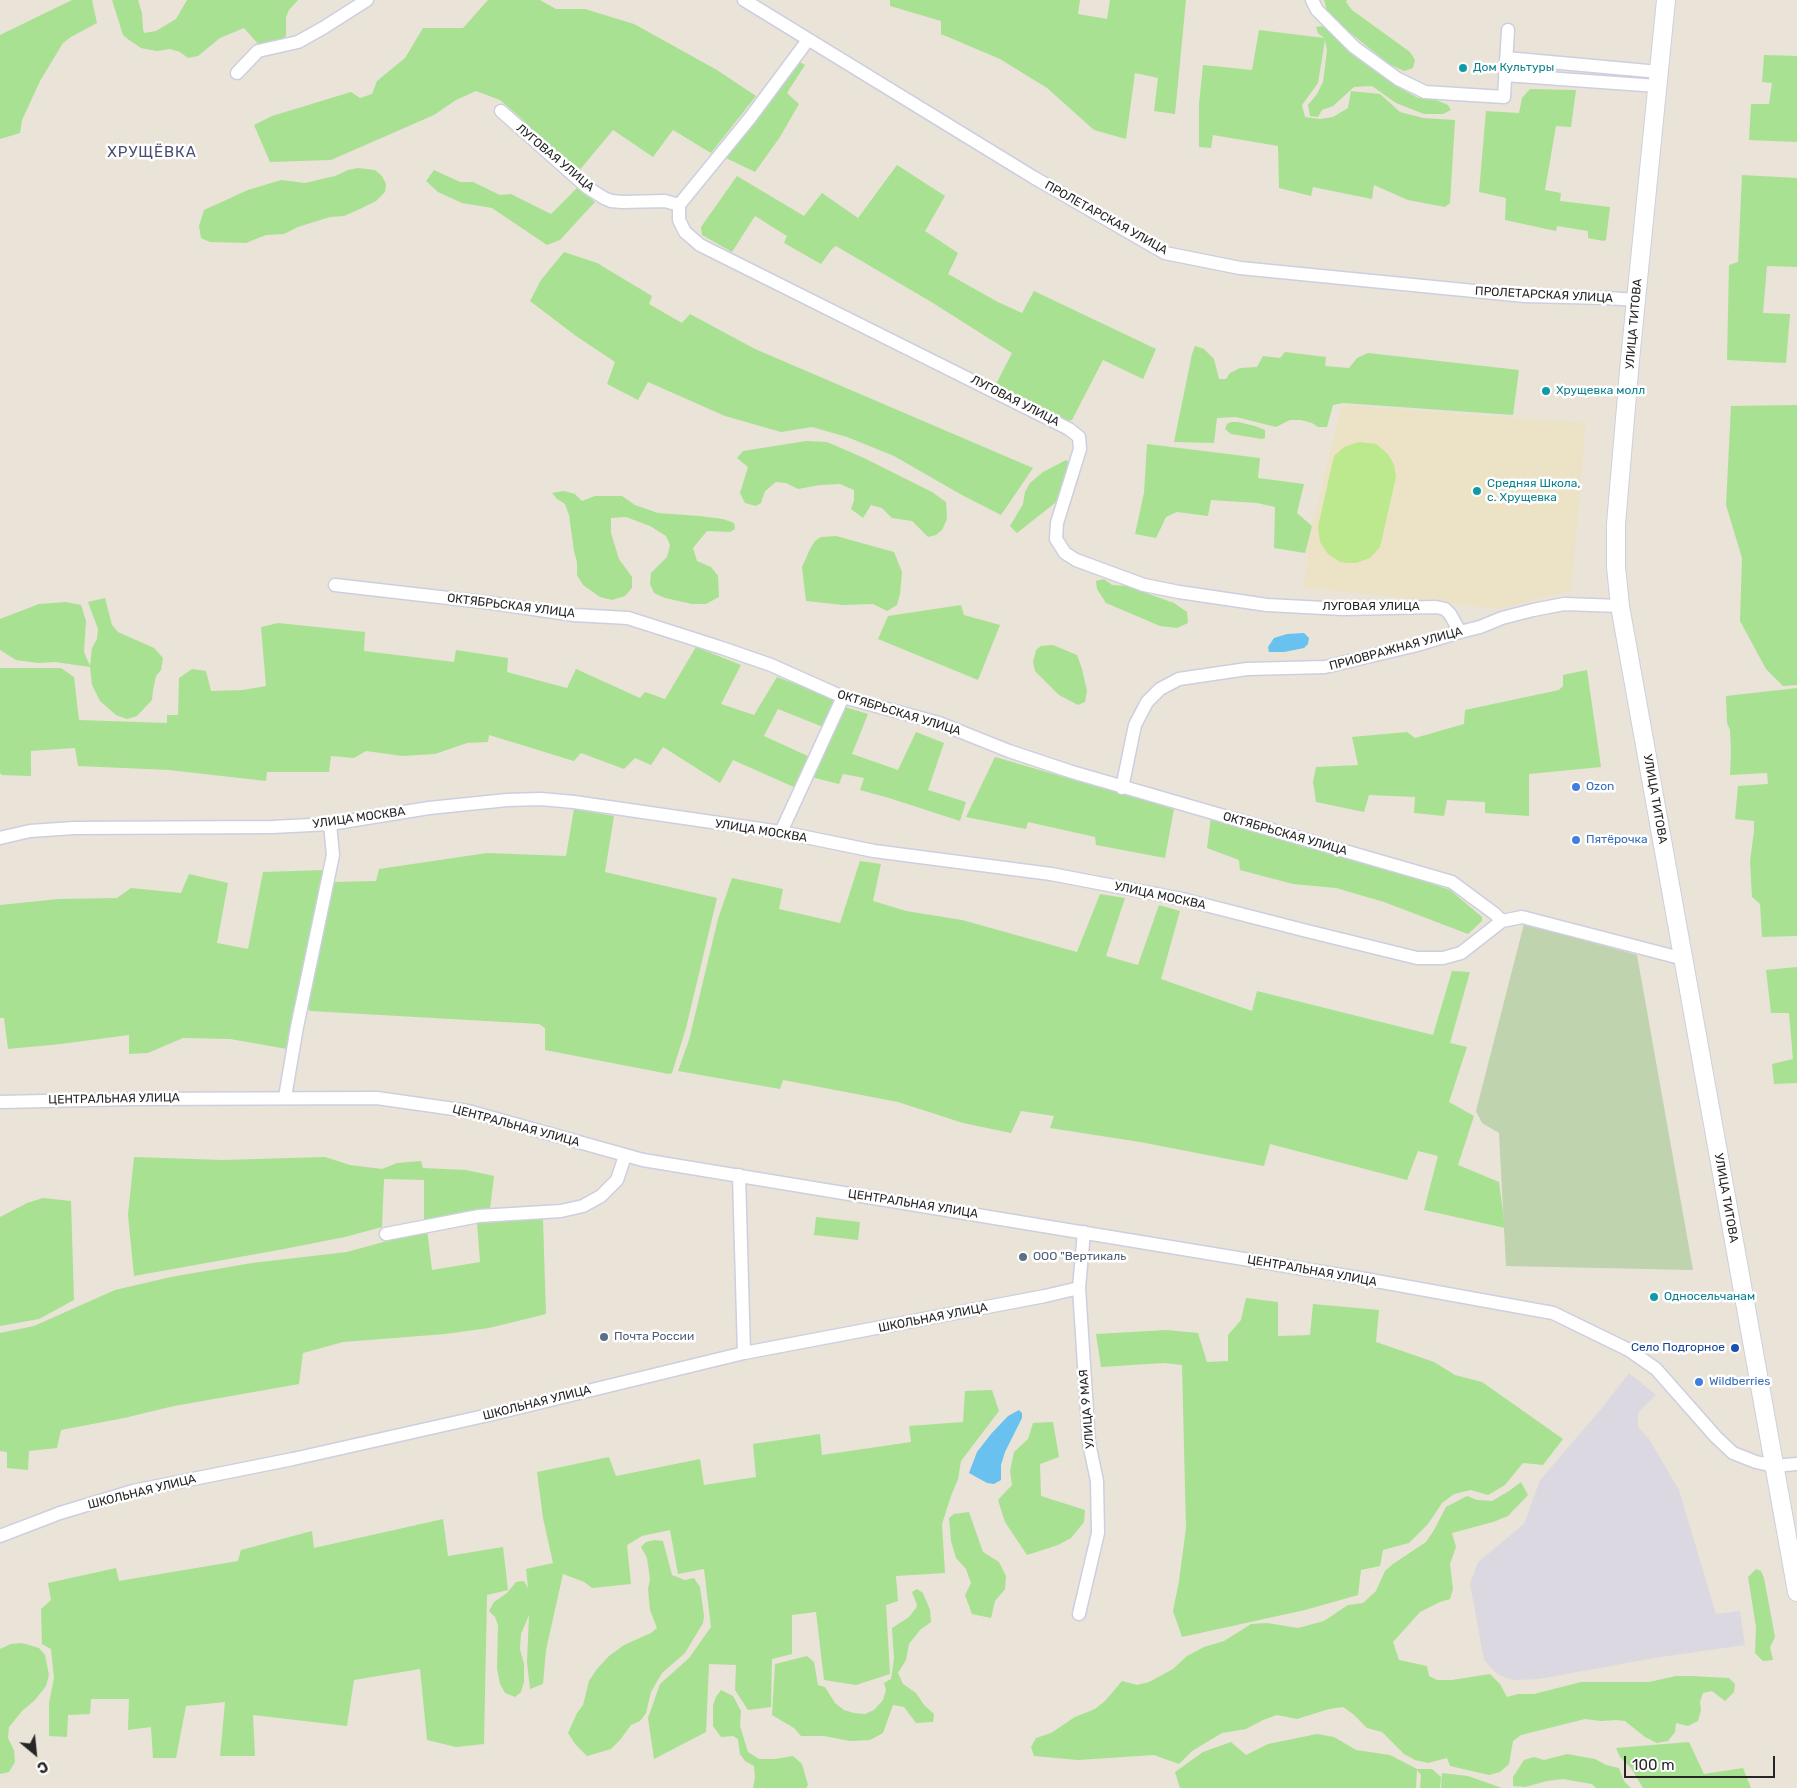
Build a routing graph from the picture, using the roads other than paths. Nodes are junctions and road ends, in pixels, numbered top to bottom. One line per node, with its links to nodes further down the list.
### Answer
1 (367, 0): 8 (street)
2 (744, 0): 6 (street, ПРОЛЕТАРСКАЯ УЛИЦА)
3 (1311, 0): 9 (street)
4 (1666, 0): 10 (main road, УЛИЦА ТИТОВА)
5 (1508, 30): 7 (street)
6 (808, 40): 12 (street); 13 (street, ПРОЛЕТАРСКАЯ УЛИЦА)
7 (1506, 58): 9 (street); 10 (street)
8 (237, 73)
9 (1505, 75): 10 (street)
10 (1658, 79): 13 (main road, УЛИЦА ТИТОВА)
11 (501, 111): 12 (street, ЛУГОВАЯ УЛИЦА)
12 (679, 205): 16 (street, ЛУГОВАЯ УЛИЦА)
13 (1636, 300): 15 (main road, УЛИЦА ТИТОВА)
14 (335, 585): 17 (street, ОКТЯБРЬСКАЯ УЛИЦА)
15 (1620, 606): 16 (street, ПРИОВРАЖНАЯ УЛИЦА); 23 (main road, УЛИЦА ТИТОВА)
16 (1460, 632): 18 (street, ПРИОВРАЖНАЯ УЛИЦА)
17 (843, 697): 18 (street, ОКТЯБРЬСКАЯ УЛИЦА); 20 (street)
18 (1122, 788): 22 (street, ОКТЯБРЬСКАЯ УЛИЦА)
19 (330, 824): 20 (street, УЛИЦА МОСКВА); 21 (street, УЛИЦА МОСКВА); 24 (street)
20 (781, 832): 22 (street, УЛИЦА МОСКВА)
21 (0, 838)
22 (1502, 921): 23 (street)
23 (1684, 959): 33 (main road, УЛИЦА ТИТОВА)
24 (285, 1097): 25 (street, ЦЕНТРАЛЬНАЯ УЛИЦА); 26 (street, ЦЕНТРАЛЬНАЯ УЛИЦА)
25 (0, 1102)
26 (625, 1156): 27 (street, ЦЕНТРАЛЬНАЯ УЛИЦА); 29 (street)
27 (739, 1175): 28 (street, ЦЕНТРАЛЬНАЯ УЛИЦА); 31 (street)
28 (1084, 1232): 30 (street, УЛИЦА 9 МАЯ); 33 (street, ЦЕНТРАЛЬНАЯ УЛИЦА)
29 (386, 1234)
30 (1079, 1288): 31 (street, ШКОЛЬНАЯ УЛИЦА); 36 (street, УЛИЦА 9 МАЯ)
31 (744, 1353): 34 (street, ШКОЛЬНАЯ УЛИЦА)
32 (1797, 1464): 33 (street, ЦЕНТРАЛЬНАЯ УЛИЦА)
33 (1774, 1466): 35 (main road, УЛИЦА ТИТОВА)
34 (0, 1536)
35 (1797, 1592)
36 (1079, 1614)

